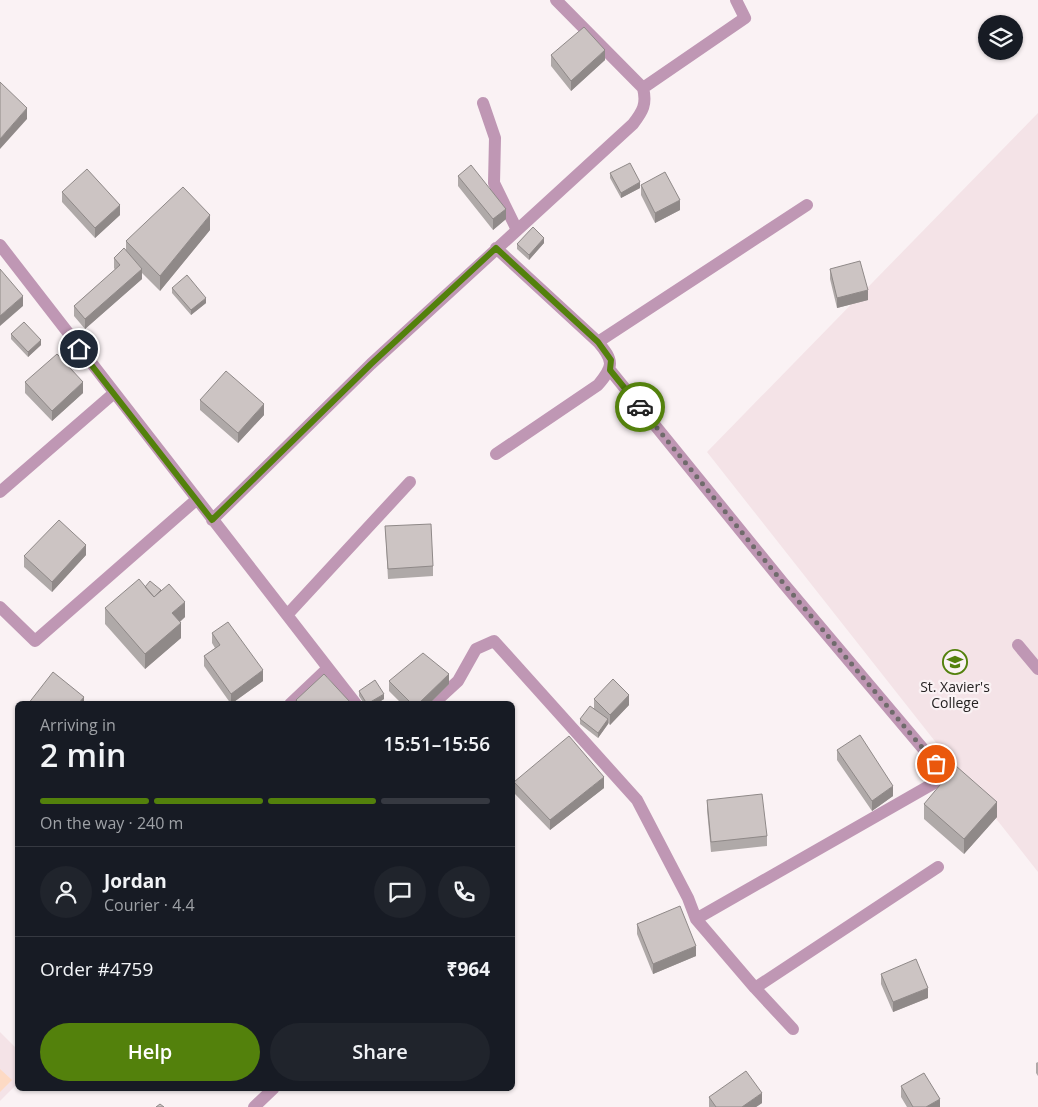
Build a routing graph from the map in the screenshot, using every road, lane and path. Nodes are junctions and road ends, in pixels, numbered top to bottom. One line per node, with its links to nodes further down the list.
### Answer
1 (556, 0): 3 (street)
2 (736, 0): 3 (street)
3 (643, 88): 6 (street)
4 (483, 103): 6 (street)
5 (807, 205): 9 (street)
6 (517, 230): 8 (street)
7 (0, 245): 11 (street)
8 (496, 248): 9 (street); 16 (street)
9 (598, 342): 10 (street)
10 (610, 370): 12 (street); 26 (street)
11 (114, 394): 14 (street); 15 (street)
12 (496, 454)
13 (410, 482): 18 (street)
14 (0, 492)
15 (196, 500): 16 (street); 17 (street)
16 (212, 520): 18 (street)
17 (0, 607)
18 (287, 615): 20 (street)
19 (1018, 645): 21 (street)
20 (328, 668): 22 (street); 23 (street)
21 (1038, 669)
22 (293, 701)
23 (354, 701)
24 (436, 701): 26 (street)
25 (938, 867): 27 (street)
26 (696, 919): 27 (street)
27 (755, 988): 28 (street)
28 (793, 1029)
29 (271, 1091): 30 (street)
30 (254, 1107)

